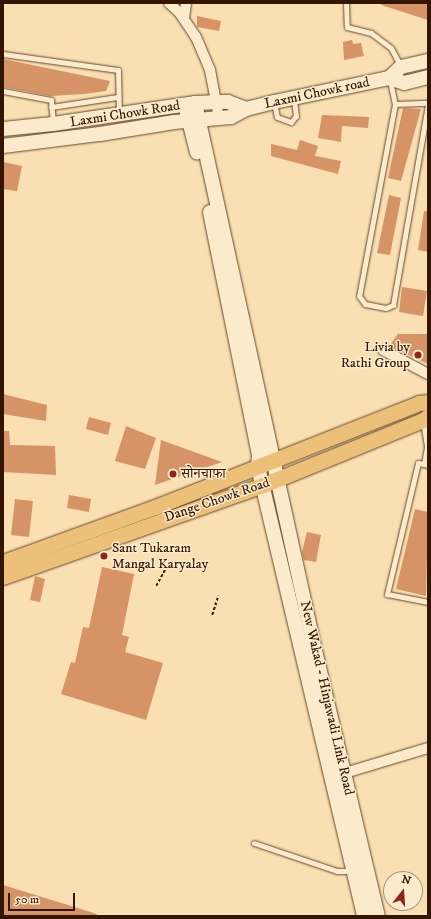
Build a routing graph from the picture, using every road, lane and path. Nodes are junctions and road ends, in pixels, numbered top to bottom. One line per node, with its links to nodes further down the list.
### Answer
1 (169, 3): 4 (street)
2 (186, 3): 4 (street)
3 (346, 3): 7 (lane)
4 (184, 18): 13 (street)
5 (3, 54): 11 (lane)
6 (428, 61): 7 (main road, Laxmi Chowk road)
7 (401, 67): 9 (main road, Laxmi Chowk road)
8 (428, 77): 9 (main road, Laxmi Chowk road)
9 (389, 78): 12 (main road, Laxmi Chowk road); 16 (lane)
10 (3, 91): 18 (lane)
11 (117, 98): 18 (lane); 20 (lane)
12 (294, 98): 14 (main road, Laxmi Chowk road); 14 (lane)
13 (216, 102): 15 (main road, Laxmi Chowk Road); 19 (main road, Laxmi Chowk Road); 21 (street)
14 (274, 102): 19 (main road, Laxmi Chowk road)
15 (190, 104): 20 (main road, Laxmi Chowk Road); 22 (main road)
16 (395, 104): 17 (lane); 17 (lane)
17 (428, 104)
18 (51, 107): 23 (lane)
19 (246, 109): 21 (main road, Laxmi Chowk road)
20 (119, 114): 23 (main road, Laxmi Chowk Road)
21 (220, 118): 22 (main road, Laxmi Chowk Road)
22 (194, 119): 25 (main road, Laxmi Chowk Road); 30 (main road, New Wakad - Hinjawadi Link Road); 32 (main road, New Wakad - Hinjawadi Link Road)
23 (53, 124): 24 (main road, Laxmi Chowk Road)
24 (3, 129)
25 (3, 146)
26 (383, 350): 27 (street)
27 (428, 374)
28 (428, 402): 30 (main road, Dange Chowk Road)
29 (425, 418): 31 (lane); 33 (main road, Dange Chowk Road)
30 (274, 461): 32 (main road, Dange Chowk Road); 33 (main road, New Wakad - Hinjawadi Link Road)
31 (426, 465): 39 (lane)
32 (258, 467): 34 (main road, New Wakad - Hinjawadi Link Road); 36 (main road, Dange Chowk Road)
33 (278, 479): 34 (main road, Dange Chowk Road); 41 (main road, New Wakad - Hinjawadi Link Road)
34 (263, 485): 36 (main road, Dange Chowk Road); 41 (main road, New Wakad - Hinjawadi Link Road)
35 (164, 570): 37 (path)
36 (3, 572)
37 (156, 586)
38 (218, 596): 40 (path)
39 (428, 602)
40 (212, 616)
41 (307, 647): 43 (main road, New Wakad - Hinjawadi Link Road)
42 (428, 748): 43 (street)
43 (338, 775): 45 (main road, New Wakad - Hinjawadi Link Road); 47 (main road, New Wakad - Hinjawadi Link Road)
44 (254, 843): 45 (lane)
45 (354, 871): 46 (main road, New Wakad - Hinjawadi Link Road)
46 (364, 916)
47 (378, 916)

